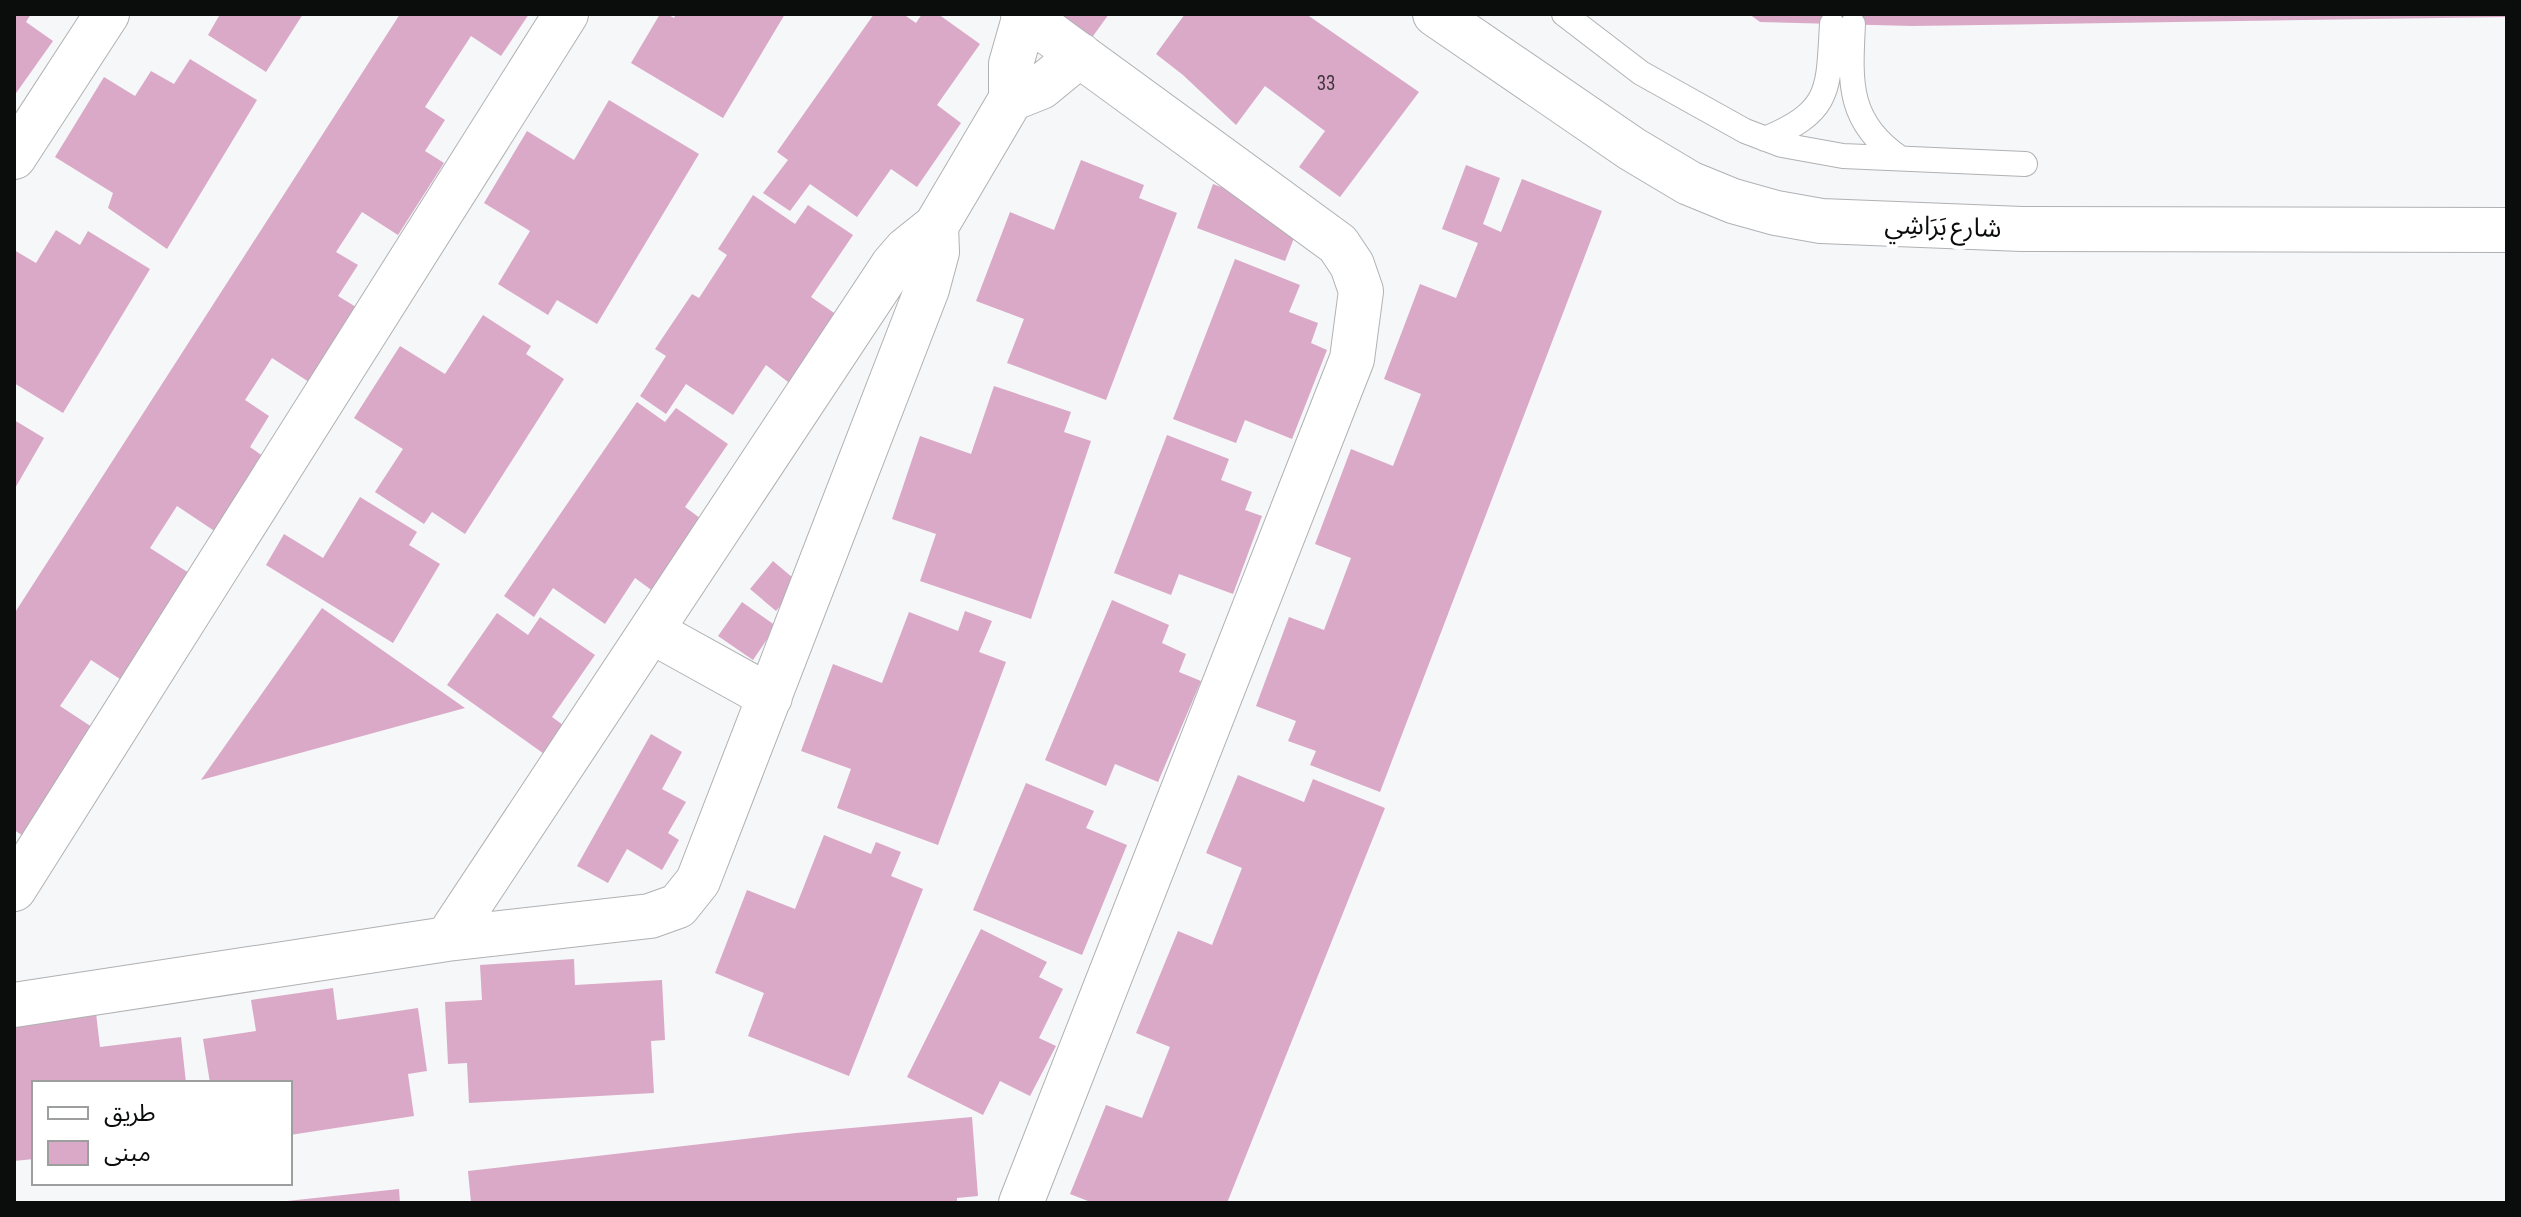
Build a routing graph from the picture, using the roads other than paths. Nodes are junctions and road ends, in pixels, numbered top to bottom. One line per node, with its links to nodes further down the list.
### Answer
1 (107, 14): 9 (street)
2 (566, 14): 16 (street)
3 (1435, 14): 13 (street, شارع بَرَاشِي)
4 (1564, 14): 8 (lane)
5 (1024, 15): 6 (street); 7 (street)
6 (1080, 55): 7 (street); 19 (street)
7 (1011, 99): 12 (street)
8 (1765, 139): 10 (lane); 10 (lane)
9 (14, 157)
10 (1900, 158): 11 (lane)
11 (2025, 164)
12 (936, 226): 14 (street); 15 (street)
13 (2507, 230)
14 (651, 631): 15 (street); 17 (street)
15 (770, 697): 17 (street)
16 (14, 889)
17 (447, 939): 18 (street)
18 (14, 1005)
19 (1021, 1203)

